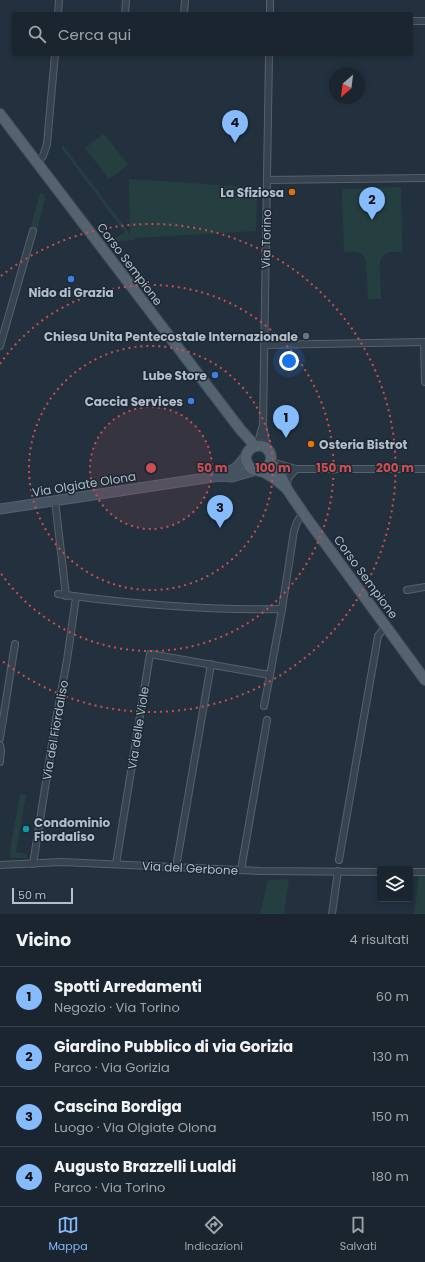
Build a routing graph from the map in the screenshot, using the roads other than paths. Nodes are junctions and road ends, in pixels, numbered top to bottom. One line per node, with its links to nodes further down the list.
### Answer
1 (59, 0): 5 (street)
2 (126, 0): 6 (street)
3 (185, 0): 7 (street)
4 (270, 0): 8 (street)
5 (58, 12)
6 (125, 12)
7 (184, 12)
8 (270, 12)
9 (413, 21): 10 (street)
10 (425, 21)
11 (55, 56): 14 (street)
12 (269, 56): 16 (street, Via Torino)
13 (0, 114): 14 (main road, Corso Sempione)
14 (37, 163): 23 (main road, Corso Sempione)
15 (425, 178): 16 (street)
16 (267, 180): 19 (street, Via Torino)
17 (33, 230): 20 (street)
18 (425, 342): 19 (street); 21 (street)
19 (264, 345): 22 (street, Via Torino)
20 (0, 346)
21 (425, 382)
22 (263, 424): 24 (street, Via Torino); 25 (street, Via Torino)
23 (240, 429): 24 (main road, Corso Sempione); 26 (main road, Corso Sempione)
24 (256, 446): 25 (main road); 26 (main road)
25 (268, 449): 27 (main road)
26 (246, 454): 30 (main road, Corso Sempione); 31 (street, Via Olgiate Olona)
27 (270, 463): 28 (street); 30 (main road); 32 (main road, Corso Sempione)
28 (296, 469): 29 (street); 32 (street)
29 (425, 469)
30 (258, 470): 31 (street, Via Olgiate Olona); 32 (main road, Corso Sempione)
31 (219, 476): 33 (street, Via Olgiate Olona)
32 (287, 489): 35 (main road, Corso Sempione)
33 (55, 500): 34 (street, Via Olgiate Olona); 39 (street)
34 (0, 509)
35 (303, 513): 41 (street); 42 (main road, Corso Sempione)
36 (425, 587): 37 (street)
37 (407, 590)
38 (58, 594): 39 (street)
39 (66, 596): 40 (street)
40 (76, 597): 41 (street); 54 (street, Via del Fiordaliso)
41 (282, 609): 45 (street)
42 (386, 626): 46 (main road, Corso Sempione); 52 (street)
43 (15, 644): 49 (street)
44 (211, 664): 45 (street); 55 (street, Via delle Viole); 56 (street)
45 (270, 675): 47 (street)
46 (425, 680)
47 (264, 706)
48 (267, 720): 57 (street)
49 (0, 738)
50 (0, 745): 51 (street)
51 (0, 762)
52 (339, 860)
53 (0, 864): 54 (street, Via del Gerbone)
54 (33, 864): 55 (street, Via del Gerbone)
55 (116, 864): 56 (street, Via del Gerbone)
56 (176, 867): 57 (street, Via del Gerbone)
57 (241, 870): 58 (street, Via del Gerbone)
58 (338, 871): 59 (street, Via del Gerbone); 62 (street)
59 (377, 872)
60 (413, 872): 61 (street)
61 (425, 872)
62 (332, 914)

